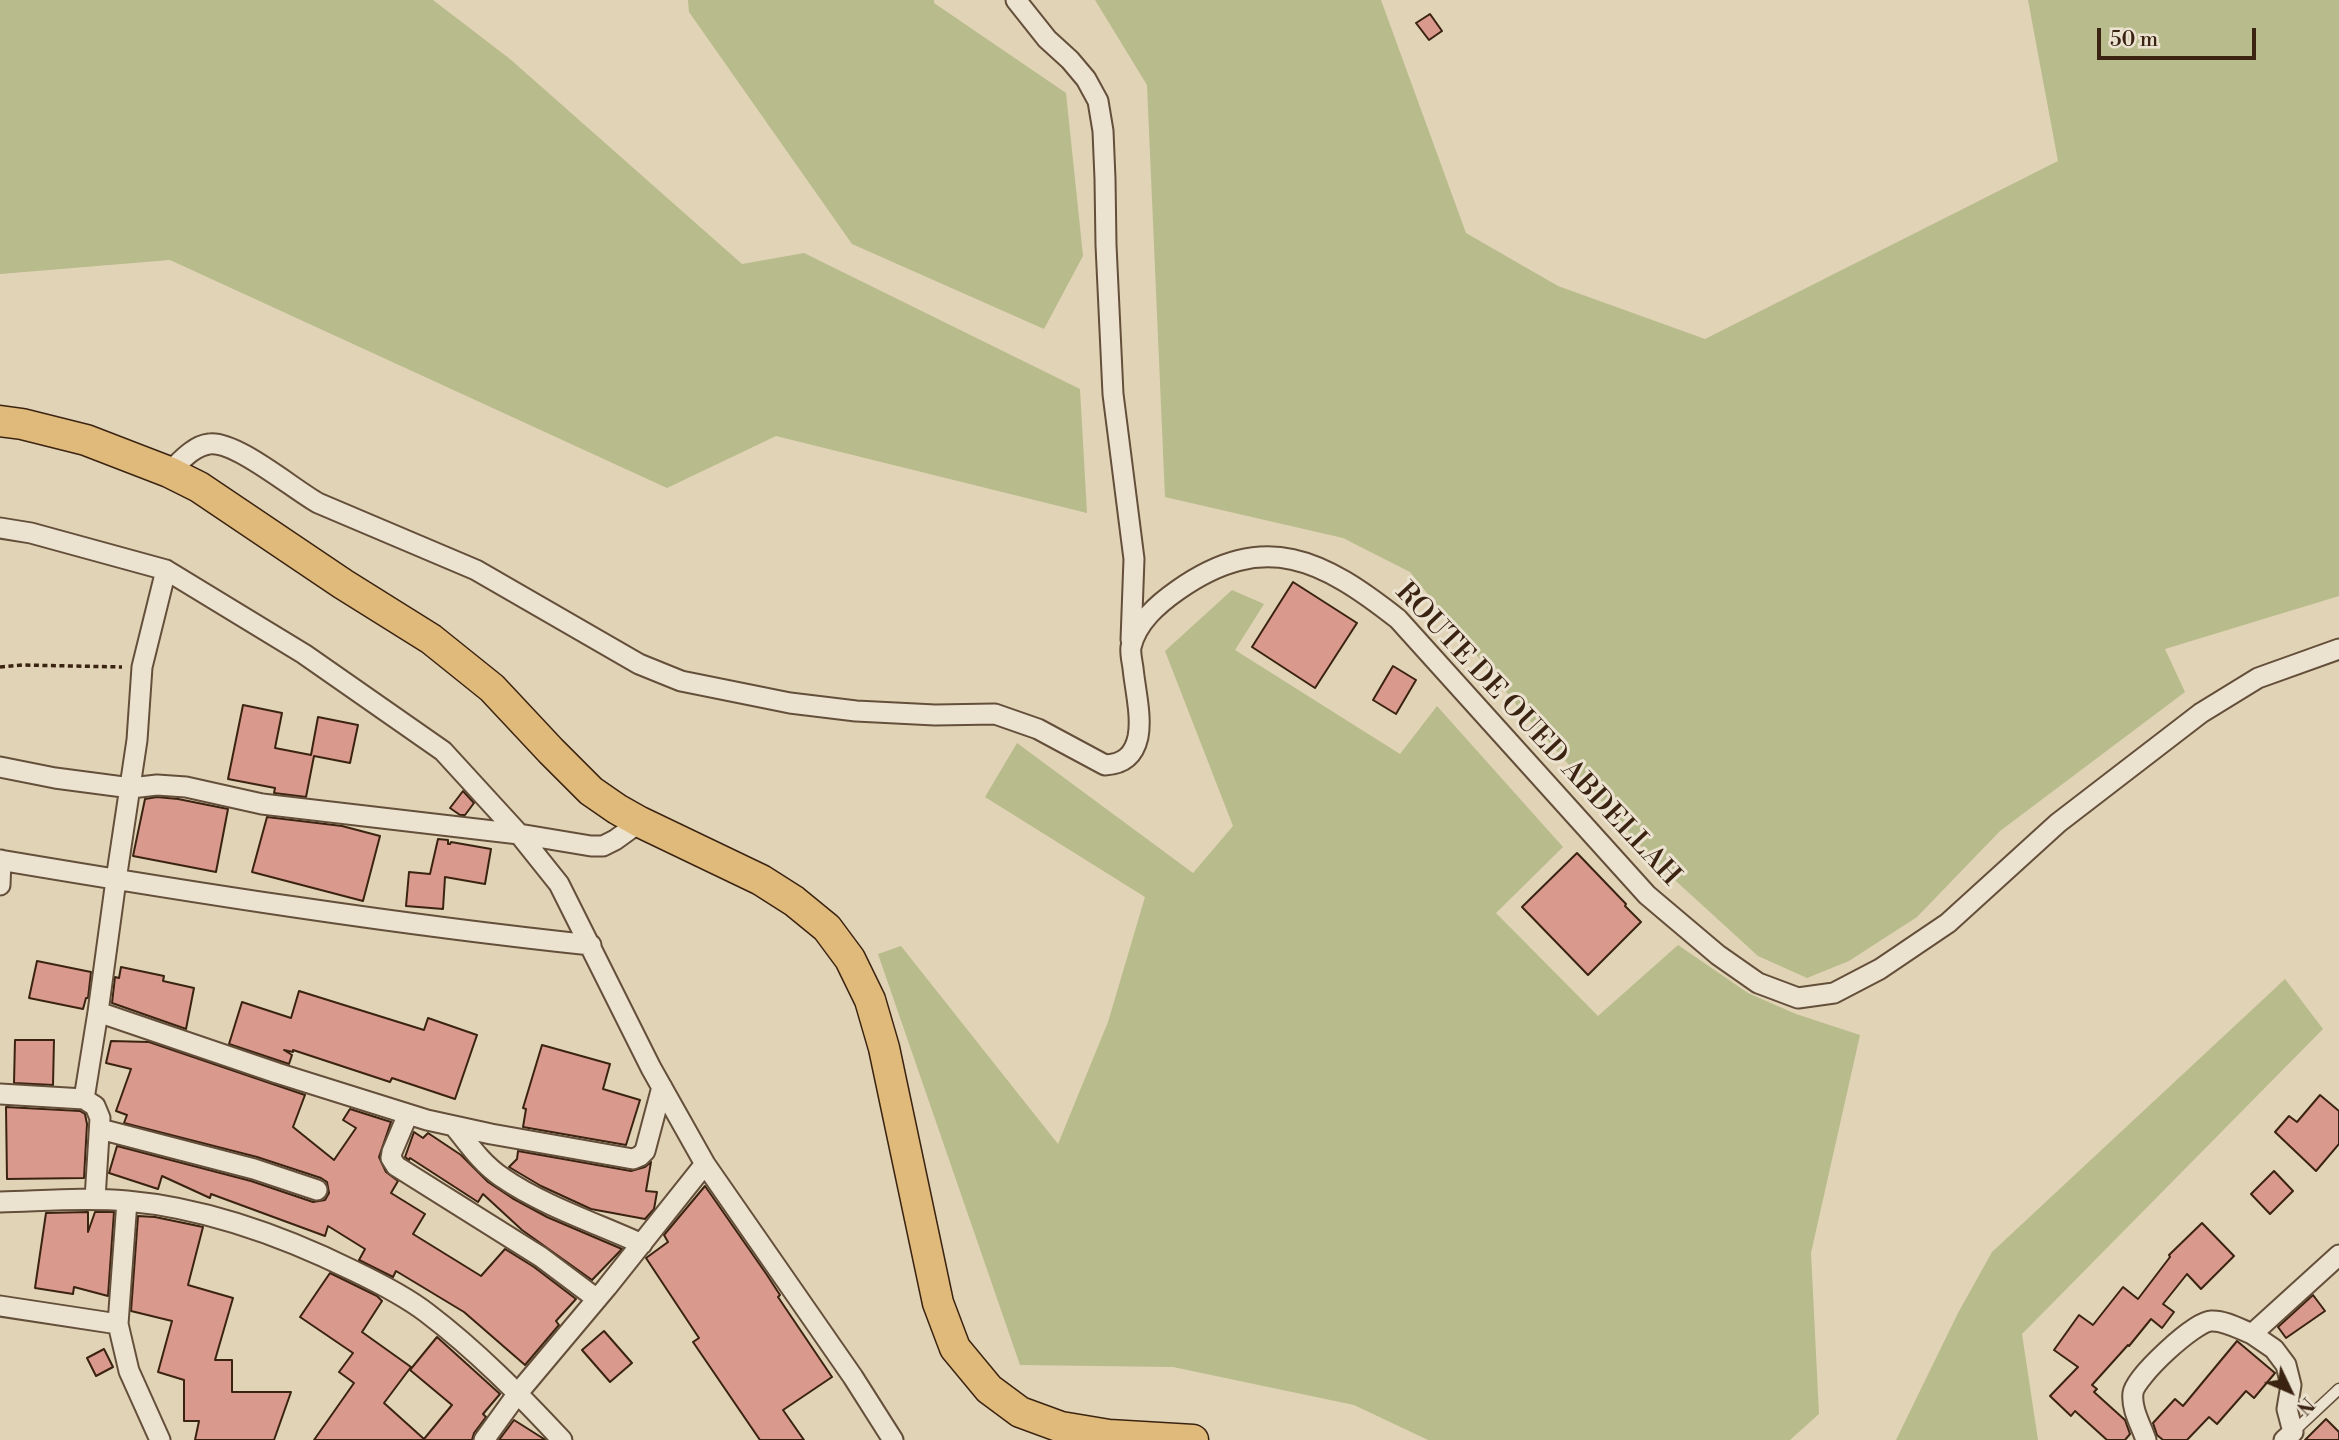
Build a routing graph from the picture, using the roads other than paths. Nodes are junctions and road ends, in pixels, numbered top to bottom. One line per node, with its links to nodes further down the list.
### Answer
1 (1016, 0): 6 (street)
2 (0, 421): 3 (main road)
3 (169, 472): 6 (street); 10 (main road)
4 (0, 528): 5 (street)
5 (166, 570): 9 (street); 11 (street)
6 (1130, 648): 7 (street, ROUTE DE OUED ABDELLAH)
7 (2339, 649)
8 (0, 767): 9 (street)
9 (131, 788): 11 (street); 13 (street)
10 (640, 822): 11 (street); 41 (main road)
11 (519, 834): 15 (street)
12 (1, 860): 13 (street); 14 (street)
13 (116, 880): 15 (street); 16 (street)
14 (0, 885)
15 (591, 945): 17 (street)
16 (99, 1012): 19 (street); 20 (street)
17 (662, 1087): 21 (street); 23 (street)
18 (0, 1094): 19 (street)
19 (84, 1099): 22 (street)
20 (408, 1114): 21 (street); 30 (street)
21 (454, 1126): 28 (street)
22 (100, 1129): 24 (street); 25 (street)
23 (705, 1164): 28 (street); 40 (street)
24 (317, 1190)
25 (95, 1199): 26 (street); 27 (street)
26 (127, 1201): 32 (street); 35 (street)
27 (0, 1202)
28 (642, 1244): 30 (street)
29 (2339, 1255): 33 (street)
30 (597, 1299): 35 (street)
31 (0, 1306): 32 (street)
32 (118, 1324): 37 (street)
33 (2252, 1334): 36 (street); 42 (street)
34 (2339, 1389): 36 (lane)
35 (518, 1393): 38 (street); 39 (street)
36 (2288, 1436)
37 (160, 1440)
38 (485, 1440)
39 (562, 1440)
40 (893, 1440)
41 (1193, 1440)
42 (2146, 1440)

